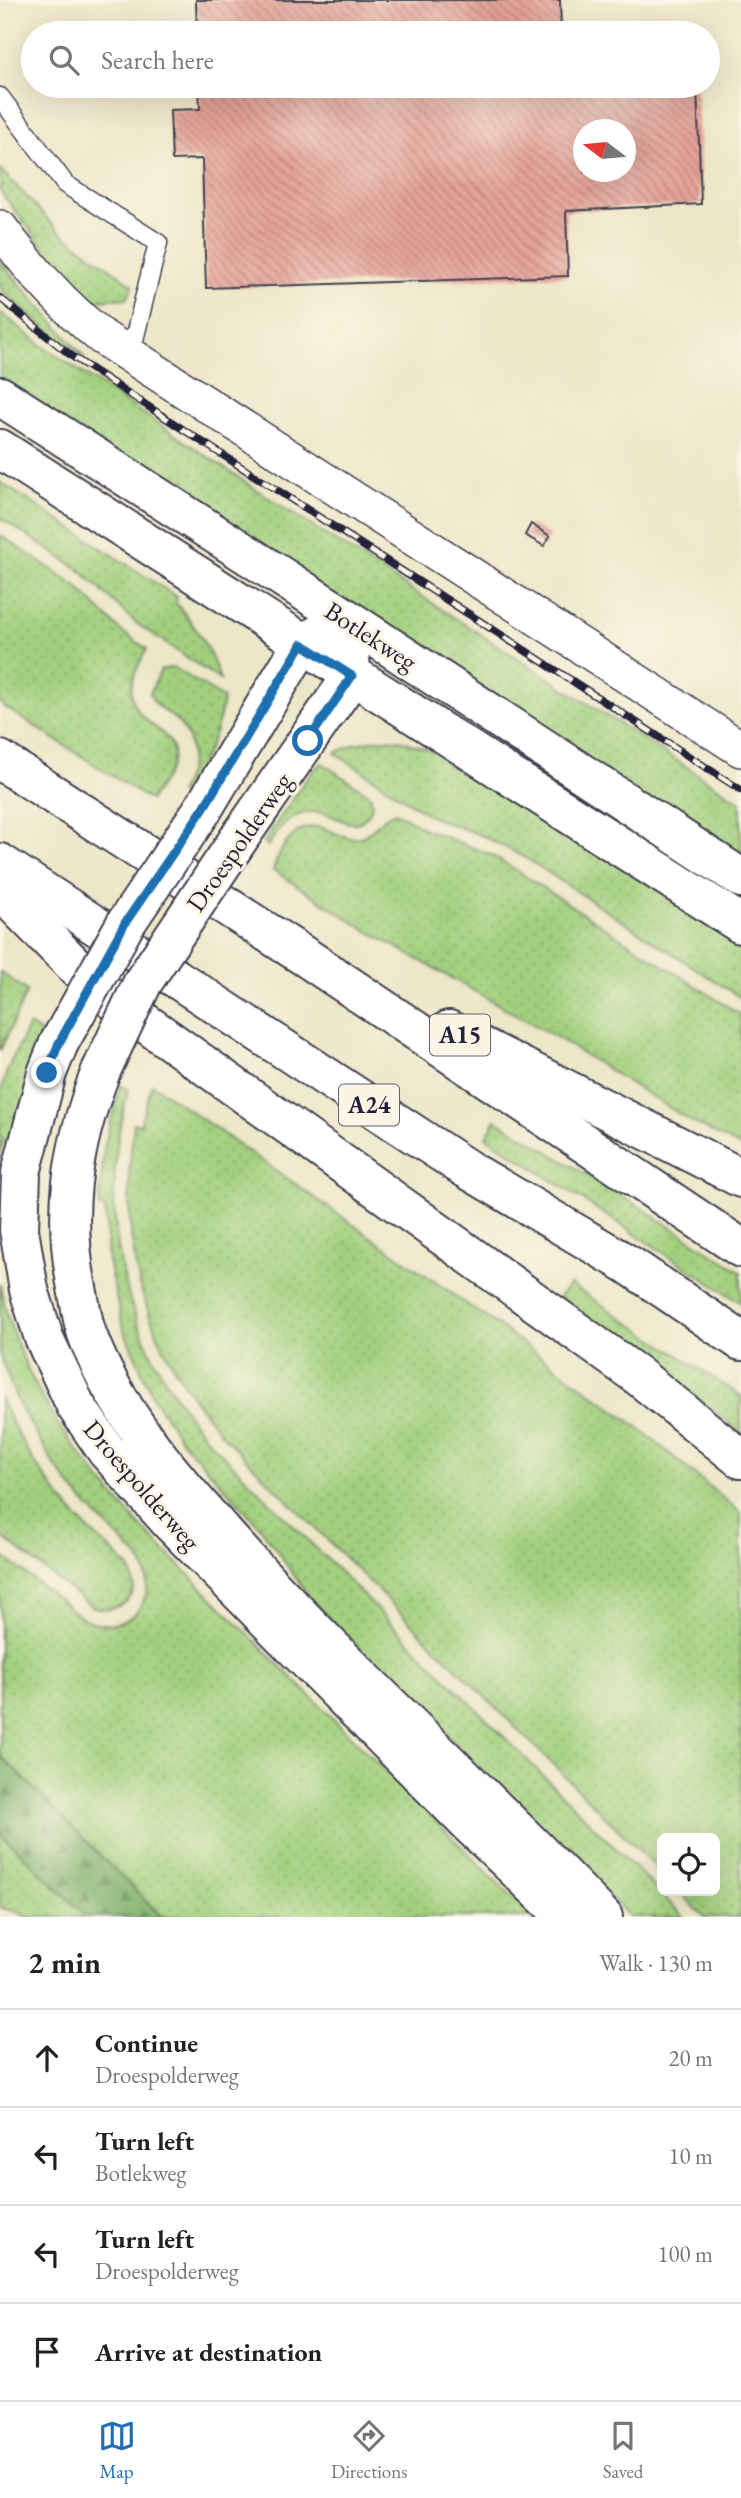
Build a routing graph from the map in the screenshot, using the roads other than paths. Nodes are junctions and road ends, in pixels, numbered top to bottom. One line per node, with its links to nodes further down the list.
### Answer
1 (0, 97): 3 (lane)
2 (0, 228): 3 (street)
3 (130, 356): 9 (street)
4 (0, 396): 6 (main road, Botlekweg)
5 (0, 449): 7 (main road, Botlekweg)
6 (346, 618): 7 (main road, Droespolderweg); 8 (main road); 12 (main road, Botlekweg)
7 (302, 644): 8 (main road, Botlekweg); 20 (main road, Droespolderweg, bridge)
8 (352, 676): 14 (main road, Botlekweg); 21 (main road, Droespolderweg, bridge)
9 (739, 744)
10 (0, 760): 15 (main road)
11 (0, 863): 18 (main road, A24)
12 (741, 878)
13 (0, 890): 19 (main road, A24)
14 (741, 924)
15 (307, 958): 16 (main road, A15); 17 (main road)
16 (741, 1178)
17 (741, 1248)
18 (741, 1341)
19 (741, 1459)
20 (566, 1917)
21 (603, 1917)

